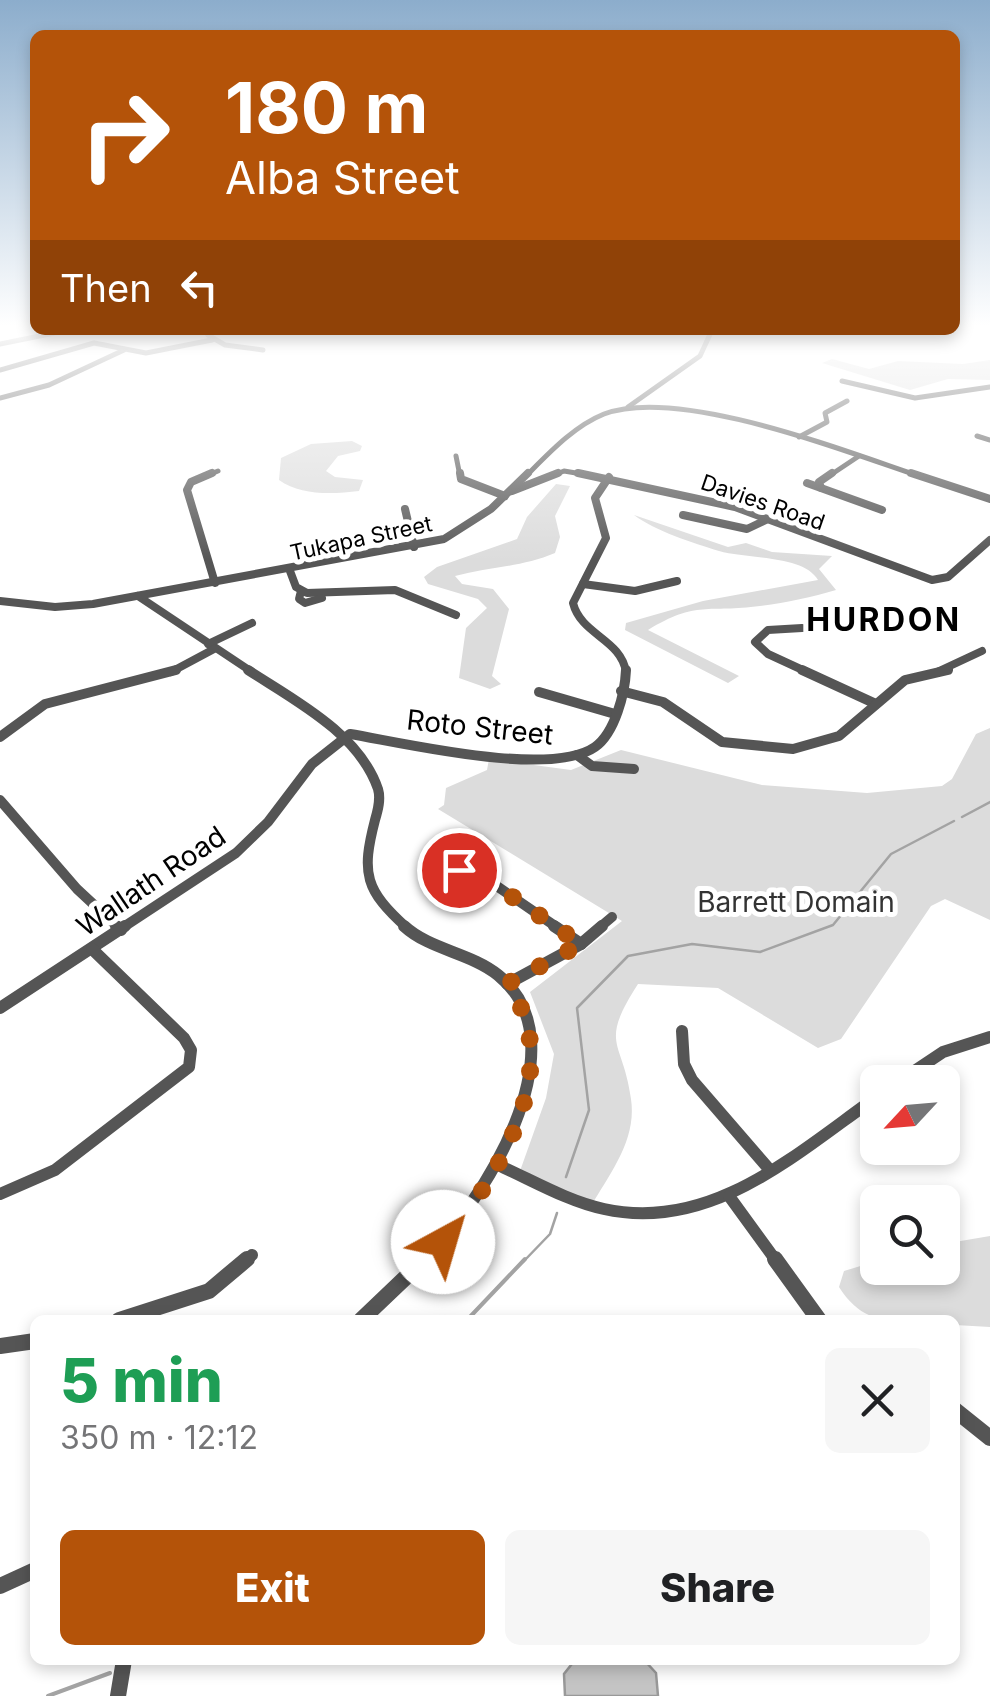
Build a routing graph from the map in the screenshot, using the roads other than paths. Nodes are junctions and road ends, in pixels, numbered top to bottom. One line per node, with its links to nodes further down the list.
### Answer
1 (630, 403): 3 (street, Tukapa Street)
2 (843, 403): 5 (street)
3 (628, 407): 5 (street); 13 (street, Tukapa Street)
4 (978, 436): 6 (street)
5 (800, 437): 8 (street)
6 (990, 440)
7 (456, 456): 13 (street)
8 (859, 456): 12 (street); 14 (street)
9 (218, 470): 23 (street)
10 (608, 477): 13 (street, Davies Road); 18 (street, Davies Road); 24 (street)
11 (807, 483): 12 (street)
12 (822, 489): 16 (street)
13 (508, 493): 20 (street, Tukapa Street)
14 (990, 500)
15 (405, 509): 20 (street)
16 (882, 510)
17 (684, 515): 18 (street)
18 (768, 520): 19 (street, Davies Road)
19 (990, 540)
20 (414, 547): 21 (street, Tukapa Street)
21 (290, 571): 23 (street, Tukapa Street); 27 (street)
22 (677, 580): 24 (street)
23 (215, 583): 25 (street, Tukapa Street)
24 (583, 584): 33 (street)
25 (138, 596): 26 (street, Tukapa Street); 30 (street)
26 (0, 601)
27 (456, 615)
28 (252, 622): 30 (street)
29 (802, 628): 34 (street)
30 (211, 647): 36 (street); 37 (street)
31 (982, 651): 34 (street)
32 (538, 692): 35 (street)
33 (622, 692): 34 (street); 35 (street, Roto Street)
34 (876, 704)
35 (615, 714): 38 (street, Roto Street)
36 (0, 737)
37 (344, 739): 38 (street, Roto Street); 43 (street, Wallath Road); 46 (street)
38 (577, 756): 39 (street)
39 (634, 769)
40 (0, 800): 43 (street)
41 (433, 864): 44 (street)
42 (612, 917): 44 (street)
43 (121, 930): 45 (street, Wallath Road)
44 (581, 944): 46 (street)
45 (92, 950): 47 (street, Wallath Road); 54 (street)
46 (507, 984): 52 (street)
47 (2, 1004)
48 (682, 1031): 53 (street)
49 (990, 1038): 50 (street)
50 (923, 1065)
51 (860, 1108): 53 (street)
52 (498, 1165): 55 (street); 58 (street)
53 (769, 1170): 55 (street)
54 (0, 1194)
55 (728, 1196): 59 (street)
56 (252, 1255): 57 (street)
57 (136, 1315)
58 (366, 1315)
59 (815, 1315)
60 (30, 1342): 61 (street)
61 (0, 1346)
62 (960, 1414): 63 (street)
63 (990, 1438)
64 (30, 1572): 65 (street)
65 (0, 1586)
66 (123, 1665): 67 (street)
67 (118, 1696)

